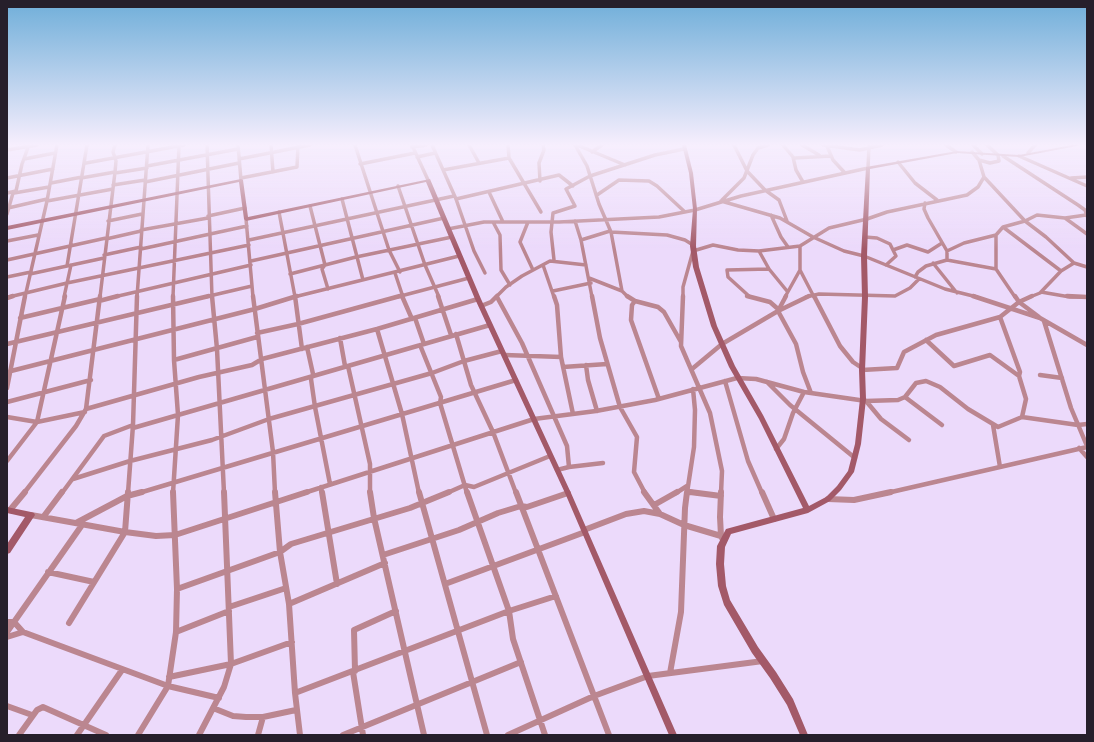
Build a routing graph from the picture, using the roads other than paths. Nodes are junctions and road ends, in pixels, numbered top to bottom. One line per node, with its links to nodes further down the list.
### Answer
1 (241, 179): 59 (street)
2 (18, 180): 40 (street)
3 (51, 180): 33 (street)
4 (75, 180): 33 (street)
5 (82, 180): 44 (street)
6 (114, 180): 37 (street)
7 (154, 180): 29 (street)
8 (177, 180): 45 (street)
9 (208, 180): 38 (street)
10 (238, 180): 38 (street)
11 (367, 180): 41 (street)
12 (428, 180): 34 (street); 51 (street)
13 (447, 180): 47 (street)
14 (523, 180): 32 (street)
15 (545, 180): 30 (street)
16 (565, 180): 35 (street)
17 (584, 180): 35 (street)
18 (591, 180): 46 (street)
19 (692, 180): 60 (street)
20 (741, 180): 53 (street)
21 (755, 180): 39 (street)
22 (813, 180): 31 (street)
23 (868, 180): 76 (street)
24 (912, 180): 52 (street)
25 (982, 180): 52 (street)
26 (986, 180): 81 (street)
27 (1038, 180): 69 (street)
28 (1073, 180): 36 (street)
29 (145, 181): 37 (street); 50 (street)
30 (540, 181): 32 (street)
31 (802, 182): 39 (street)
32 (525, 183): 42 (street); 63 (street)
33 (50, 185): 40 (street); 49 (street)
34 (398, 186): 41 (street); 56 (street)
35 (573, 186): 86 (street)
36 (1087, 186)
37 (113, 187): 44 (street); 57 (street)
38 (208, 187): 45 (street); 70 (street)
39 (765, 190): 53 (street); 80 (street)
40 (14, 192): 43 (street); 58 (street)
41 (372, 192): 48 (street); 62 (street)
42 (489, 192): 47 (street); 84 (street)
43 (7, 193)
44 (80, 194): 49 (street); 66 (street)
45 (176, 194): 50 (street); 82 (street)
46 (597, 195): 64 (street); 75 (street)
47 (455, 197): 51 (street); 90 (street)
48 (342, 199): 55 (street); 74 (street)
49 (47, 200): 58 (street); 77 (street)
50 (144, 200): 57 (street); 67 (street)
51 (436, 200): 56 (street); 71 (street)
52 (937, 200): 54 (street)
53 (721, 201): 60 (street); 68 (street)
54 (925, 203): 76 (street); 113 (street)
55 (310, 206): 61 (street); 89 (street)
56 (405, 206): 62 (street); 87 (street)
57 (110, 207): 66 (street); 78 (street)
58 (8, 208): 65 (street)
59 (245, 208): 70 (street); 73 (street)
60 (695, 210): 64 (street); 118 (street)
61 (279, 212): 73 (street); 97 (street)
62 (377, 212): 74 (street); 95 (street)
63 (541, 212)
64 (685, 212): 75 (street)
65 (7, 214)
66 (77, 214): 77 (street); 114 (street)
67 (142, 214): 78 (street); 94 (street)
68 (771, 215): 80 (street); 116 (street)
69 (1086, 215): 72 (street)
70 (208, 217): 82 (street); 98 (street)
71 (444, 218): 87 (street); 93 (street)
72 (1065, 218): 81 (street); 100 (street)
73 (246, 219): 88 (street)
74 (346, 219): 89 (street); 102 (street)
75 (606, 220): 79 (street); 96 (street)
76 (867, 220): 104 (street); 105 (street)
77 (41, 221): 92 (street); 101 (street)
78 (108, 221): 106 (street)
79 (575, 221): 86 (street); 107 (street)
80 (787, 221): 104 (street)
81 (1025, 221): 91 (street); 135 (street)
82 (176, 222): 94 (street); 109 (street)
83 (493, 222): 84 (street); 90 (street); 165 (street)
84 (503, 222): 85 (street)
85 (528, 222): 86 (street); 147 (street)
86 (551, 222): 131 (street)
87 (411, 225): 95 (street); 112 (street)
88 (247, 226): 98 (street); 110 (street)
89 (314, 226): 97 (street); 111 (street)
90 (466, 226): 93 (street); 153 (street)
91 (1003, 227): 99 (street); 149 (street)
92 (7, 228)
93 (448, 229): 103 (street)
94 (141, 231): 106 (street); 117 (street)
95 (383, 231): 102 (street); 119 (street)
96 (611, 231): 107 (street); 118 (street); 172 (street)
97 (283, 233): 110 (street); 125 (street)
98 (209, 234): 109 (street); 124 (street)
99 (996, 234): 122 (street); 146 (street)
100 (1087, 234)
101 (38, 235): 108 (street); 123 (street)
102 (351, 237): 111 (street); 129 (street)
103 (452, 237): 112 (street); 126 (street)
104 (813, 237): 115 (street); 127 (street)
105 (865, 237): 120 (street); 127 (street)
106 (106, 239): 114 (street); 128 (street)
107 (581, 240): 140 (street)
108 (7, 241)
109 (174, 241): 117 (street); 133 (street)
110 (249, 243): 124 (street); 134 (street)
111 (320, 244): 125 (street); 137 (street)
112 (418, 244): 119 (street); 138 (street)
113 (942, 244): 120 (street); 122 (street)
114 (70, 245): 123 (street); 142 (street)
115 (800, 246): 116 (street); 148 (street)
116 (788, 247): 121 (street)
117 (141, 248): 128 (street); 144 (street)
118 (693, 248): 121 (street); 213 (street); 215 (street)
119 (389, 250): 129 (street); 150 (street)
120 (893, 250): 141 (street)
121 (759, 251): 145 (street)
122 (947, 251): 132 (street)
123 (34, 253): 130 (street); 151 (street)
124 (210, 253): 133 (street); 154 (street)
125 (287, 253): 134 (street); 155 (street)
126 (459, 256): 138 (street); 158 (street)
127 (864, 256): 141 (street); 181 (street)
128 (104, 257): 142 (street); 157 (street)
129 (356, 257): 137 (street); 161 (street)
130 (7, 260)
131 (554, 260): 139 (street); 140 (street)
132 (948, 260): 136 (street); 146 (street)
133 (174, 261): 144 (street); 163 (street)
134 (251, 263): 154 (street); 166 (street)
135 (1074, 263): 143 (street); 149 (street)
136 (933, 264): 160 (street); 173 (street)
137 (325, 265): 155 (street); 168 (street)
138 (426, 265): 150 (street); 167 (street)
139 (543, 265): 147 (street); 170 (street)
140 (586, 265): 159 (street)
141 (886, 265): 160 (street)
142 (69, 266): 151 (street); 162 (street)
143 (1087, 267)
144 (140, 269): 157 (street); 169 (street)
145 (769, 269): 171 (street); 194 (street)
146 (996, 269): 187 (street)
147 (533, 270): 165 (street)
148 (800, 270): 171 (street); 178 (street)
149 (1061, 271): 174 (street)
150 (400, 272): 152 (street)
151 (30, 273): 156 (street); 175 (street)
152 (395, 273): 161 (street); 177 (street)
153 (485, 273)
154 (212, 274): 163 (street); 176 (street)
155 (290, 274): 179 (street)
156 (7, 276)
157 (103, 276): 162 (street); 185 (street)
158 (469, 278): 167 (street); 184 (street)
159 (589, 278): 164 (street); 172 (street)
160 (917, 278): 173 (street); 181 (street)
161 (363, 280): 168 (street)
162 (67, 283): 175 (street); 190 (street)
163 (175, 283): 169 (street); 188 (street)
164 (590, 283): 170 (street); 229 (street)
165 (510, 285): 180 (street)
166 (252, 286): 176 (street); 192 (street)
167 (436, 286): 177 (street); 193 (street)
168 (328, 289): 179 (street)
169 (139, 291): 185 (street); 195 (street)
170 (553, 291): 224 (street)
171 (787, 291): 194 (street)
172 (622, 292): 186 (street)
173 (957, 292): 191 (street)
174 (1041, 292): 182 (street); 187 (street)
175 (26, 293): 183 (street); 197 (street)
176 (212, 294): 188 (street); 198 (street)
177 (402, 295): 199 (street); 202 (street)
178 (814, 295): 181 (street); 194 (street); 234 (street)
179 (294, 297): 192 (street); 202 (street)
180 (497, 297): 189 (street); 222 (street)
181 (865, 297): 234 (street)
182 (1087, 297)
183 (7, 298)
184 (478, 299): 189 (street); 193 (street)
185 (100, 300): 190 (street); 201 (street)
186 (635, 302): 213 (street); 260 (street)
187 (1019, 302): 191 (street); 200 (street)
188 (173, 305): 195 (street); 204 (street)
189 (481, 306): 203 (street)
190 (62, 308): 197 (street); 206 (street)
191 (1013, 308): 196 (street); 200 (street)
192 (255, 309): 198 (street); 208 (street)
193 (442, 310): 199 (street); 207 (street)
194 (778, 310): 215 (street); 256 (street)
195 (136, 314): 201 (street); 210 (street)
196 (1000, 317): 211 (street); 240 (street)
197 (20, 318): 212 (street)
198 (213, 319): 204 (street); 219 (street)
199 (414, 319): 205 (street); 216 (street)
200 (1042, 320): 217 (street); 242 (street)
201 (96, 322): 206 (street); 220 (street)
202 (298, 324): 208 (street); 218 (street)
203 (490, 325): 207 (street); 221 (street)
204 (174, 329): 210 (street); 226 (street)
205 (377, 329): 209 (street); 223 (street)
206 (56, 334): 212 (street); 228 (street)
207 (453, 334): 216 (street); 227 (street)
208 (257, 335): 219 (street); 225 (street)
209 (340, 338): 218 (street); 231 (street)
210 (135, 340): 220 (street); 258 (street)
211 (926, 340): 234 (street); 240 (street)
212 (16, 342): 214 (street); 235 (street)
213 (681, 342): 233 (street)
214 (7, 344)
215 (722, 344): 233 (street); 241 (street)
216 (422, 345): 223 (street); 237 (street)
217 (1087, 345)
218 (304, 348): 225 (street); 238 (street)
219 (217, 349): 226 (street); 236 (street)
220 (93, 351): 228 (street); 243 (street)
221 (503, 353): 222 (street); 227 (street); 244 (street)
222 (526, 355): 224 (street); 273 (street)
223 (386, 356): 231 (street); 247 (street)
224 (561, 356): 232 (street)
225 (262, 359): 236 (street); 252 (street)
226 (174, 360): 248 (street)
227 (464, 361): 237 (street); 254 (street)
228 (51, 362): 235 (street); 253 (street)
229 (607, 364): 230 (street); 266 (street)
230 (586, 365): 232 (street); 269 (street)
231 (346, 366): 238 (street); 257 (street)
232 (563, 367): 271 (street)
233 (692, 369): 250 (street)
234 (862, 369): 261 (street)
235 (9, 372): 249 (street)
236 (217, 373): 248 (street); 263 (street)
237 (432, 373): 247 (street); 264 (street)
238 (313, 374): 252 (street); 265 (street)
239 (1040, 375): 242 (street)
240 (1019, 376): 274 (street)
241 (737, 378): 245 (street); 246 (street); 292 (street)
242 (1062, 378): 282 (street)
243 (91, 380): 253 (street); 267 (street)
244 (516, 380): 254 (street); 277 (street)
245 (725, 381): 250 (street); 328 (street)
246 (767, 382): 255 (street); 268 (street)
247 (392, 384): 257 (street); 270 (street)
248 (176, 385): 258 (street); 272 (street)
249 (7, 388)
250 (700, 388): 251 (street); 316 (street)
251 (693, 389): 260 (street); 313 (street)
252 (266, 390): 263 (street); 276 (street)
253 (46, 391): 262 (street); 278 (street)
254 (474, 392): 264 (street); 285 (street)
255 (804, 392): 256 (street); 268 (street)
256 (811, 393): 261 (street)
257 (354, 395): 265 (street); 284 (street)
258 (133, 397): 267 (street); 283 (street)
259 (905, 397): 261 (street); 280 (street); 281 (street)
260 (659, 399): 266 (street)
261 (864, 400): 288 (street); 298 (street)
262 (7, 402)
263 (219, 403): 272 (street); 286 (street)
264 (440, 403): 270 (street); 289 (street)
265 (315, 407): 276 (street); 287 (street)
266 (620, 407): 269 (street); 320 (street)
267 (85, 410): 278 (street); 322 (street)
268 (795, 410): 292 (street); 298 (street)
269 (597, 411): 271 (street)
270 (402, 414): 284 (street); 295 (street)
271 (573, 414): 273 (street)
272 (178, 415): 283 (street); 293 (street)
273 (553, 415): 277 (street); 303 (street)
274 (1022, 416): 281 (street); 282 (street)
275 (7, 417): 278 (street)
276 (269, 419): 286 (street); 294 (street)
277 (534, 419): 285 (street); 296 (street)
278 (37, 422): 299 (street)
279 (1087, 424): 282 (street)
280 (942, 425)
281 (993, 425): 304 (street)
282 (1078, 425): 290 (street)
283 (133, 427): 300 (street); 308 (street)
284 (361, 427): 287 (street); 306 (street)
285 (493, 432): 289 (street); 307 (street)
286 (222, 435): 293 (street); 302 (street)
287 (320, 439): 294 (street); 310 (street)
288 (909, 440)
289 (453, 446): 295 (street); 311 (street)
290 (1087, 447): 291 (street)
291 (1079, 448): 297 (street); 304 (street)
292 (776, 449): 323 (street)
293 (177, 450): 300 (street); 309 (street)
294 (273, 452): 302 (street); 319 (street)
295 (412, 456): 306 (street); 318 (street)
296 (550, 456): 305 (street); 307 (street)
297 (1087, 457)
298 (855, 458): 317 (street)
299 (7, 461)
300 (130, 461): 308 (street); 315 (street)
301 (603, 463): 303 (street)
302 (222, 467): 309 (street); 329 (street)
303 (569, 467): 305 (street)
304 (1000, 467): 317 (street)
305 (557, 470): 314 (street)
306 (369, 471): 310 (street); 327 (street)
307 (508, 474): 311 (street); 321 (street)
308 (73, 479): 326 (street)
309 (173, 481): 315 (street); 337 (street)
310 (330, 484): 312 (street)
311 (465, 485): 318 (street); 330 (street)
312 (321, 487): 319 (street); 336 (street)
313 (687, 488): 316 (street); 320 (street); 333 (street)
314 (568, 493): 321 (street); 334 (street)
315 (127, 496): 331 (street); 335 (street)
316 (721, 496): 338 (street)
317 (828, 499): 323 (street)
318 (421, 502): 327 (street); 339 (street)
319 (275, 503): 329 (street); 342 (street)
320 (654, 505): 325 (street)
321 (521, 506): 330 (street); 340 (street)
322 (8, 510): 324 (street)
323 (808, 510): 328 (street)
324 (31, 514): 326 (street); 341 (street)
325 (660, 514): 333 (street); 334 (street)
326 (44, 516): 331 (street)
327 (374, 518): 336 (street); 343 (street)
328 (774, 518): 338 (street)
329 (226, 519): 337 (street); 346 (street)
330 (479, 522): 339 (street); 345 (street)
331 (76, 523): 332 (street)
332 (82, 525): 335 (street); 347 (street)
333 (684, 525): 338 (street); 372 (street)
334 (584, 531): 340 (street); 373 (street)
335 (125, 532): 337 (street); 348 (street)
336 (328, 532): 342 (street); 349 (street)
337 (175, 535): 352 (street)
338 (722, 538): 367 (street)
339 (433, 539): 343 (street); 350 (street)
340 (537, 548): 345 (street); 353 (street)
341 (7, 550)
342 (280, 552): 346 (street); 351 (street)
343 (383, 555): 344 (street)
344 (385, 563): 349 (street); 356 (street)
345 (494, 565): 350 (street); 357 (street)
346 (228, 571): 352 (street); 355 (street)
347 (48, 572): 348 (street); 358 (street)
348 (94, 582): 359 (street)
349 (337, 584): 354 (street)
350 (445, 584): 363 (street)
351 (286, 588): 354 (street); 355 (street)
352 (177, 589): 362 (street)
353 (556, 596): 357 (street); 378 (street)
354 (289, 604): 365 (street)
355 (229, 609): 362 (street); 369 (street)
356 (396, 611): 366 (street); 371 (street)
357 (509, 611): 363 (street); 368 (street)
358 (10, 622): 360 (street); 361 (street)
359 (68, 624)
360 (7, 632)
361 (22, 632): 364 (street); 370 (street)
362 (176, 632): 374 (street)
363 (457, 632): 366 (street); 375 (street)
364 (7, 637)
365 (292, 642): 369 (street); 377 (street)
366 (405, 650): 371 (street); 380 (street)
367 (763, 661): 372 (street); 404 (street)
368 (521, 662): 375 (street); 386 (street)
369 (231, 664): 374 (street); 379 (street)
370 (122, 670): 376 (street); 387 (street)
371 (354, 671): 377 (street); 388 (street)
372 (670, 673): 373 (street)
373 (648, 676): 378 (street); 403 (street)
374 (169, 677): 376 (street)
375 (471, 682): 380 (street); 399 (street)
376 (168, 686): 379 (street); 392 (street)
377 (295, 693): 383 (street)
378 (594, 696): 386 (street); 402 (street)
379 (219, 698): 382 (street)
380 (417, 705): 388 (street); 398 (street)
381 (7, 706): 384 (street)
382 (213, 708): 385 (street); 393 (street)
383 (296, 710): 385 (street); 395 (street)
384 (32, 715): 387 (street); 389 (street)
385 (263, 717): 394 (street)
386 (541, 721): 400 (street); 401 (street)
387 (84, 724): 390 (street); 391 (street)
388 (361, 728): 396 (street); 397 (street)
389 (19, 735)
390 (77, 735)
391 (106, 735)
392 (138, 735)
393 (199, 735)
394 (258, 735)
395 (300, 735)
396 (342, 735)
397 (363, 735)
398 (424, 735)
399 (487, 735)
400 (508, 735)
401 (545, 735)
402 (609, 735)
403 (673, 735)
404 (804, 735)

